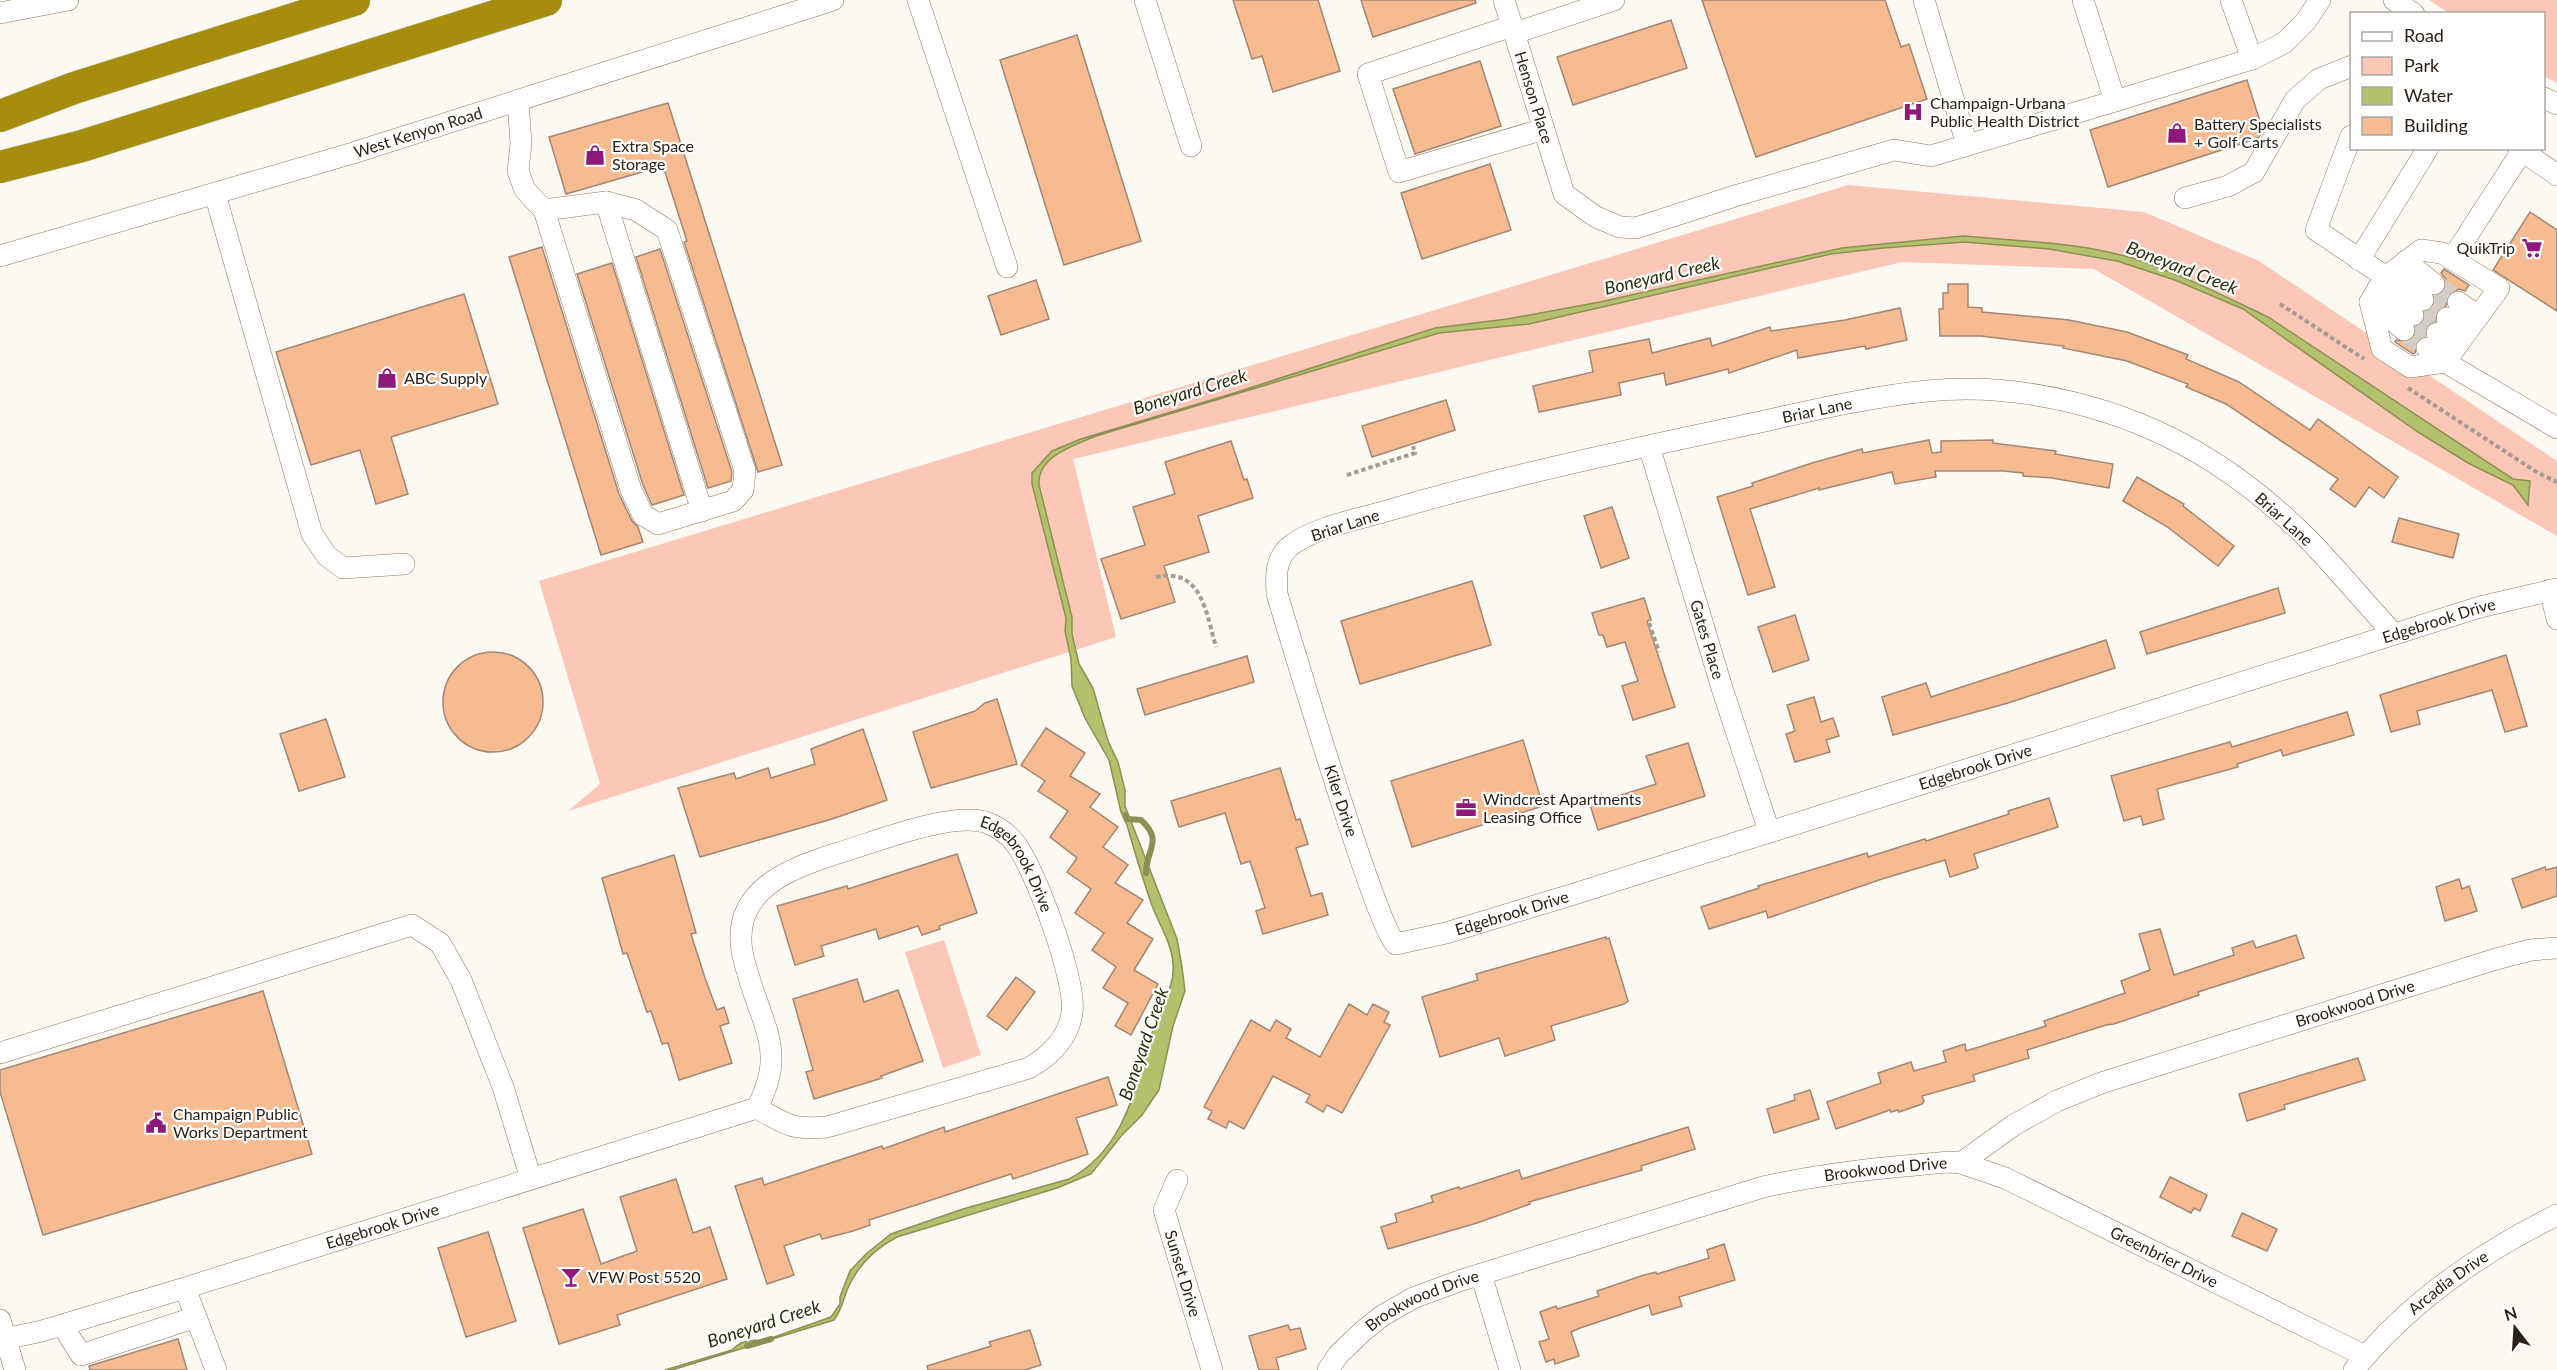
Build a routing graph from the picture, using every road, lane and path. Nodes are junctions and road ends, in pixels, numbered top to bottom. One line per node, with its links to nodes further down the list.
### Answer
1 (68, 0): 15 (street)
2 (354, 0): 19 (highway)
3 (546, 0): 27 (highway)
4 (833, 0): 21 (street, West Kenyon Road)
5 (918, 0): 41 (street)
6 (1145, 0): 28 (street)
7 (1504, 0): 16 (street, Henson Place)
8 (1614, 0): 16 (street)
9 (1924, 0): 26 (street)
10 (2083, 0): 22 (street)
11 (2231, 0): 17 (street)
12 (2320, 0): 17 (street)
13 (2394, 0): 14 (street)
14 (2411, 12)
15 (0, 14)
16 (1514, 30): 24 (street, Henson Place); 24 (street)
17 (2252, 59): 22 (street)
18 (2350, 67): 35 (street)
19 (74, 88): 20 (highway); 23 (highway)
20 (0, 99)
21 (518, 101): 34 (street, West Kenyon Road); 37 (street)
22 (2115, 101): 26 (street)
23 (0, 116)
24 (1544, 129): 26 (street, Henson Place)
25 (2350, 139): 40 (street)
26 (1966, 145)
27 (82, 146): 31 (highway); 33 (highway)
28 (1191, 146)
29 (2427, 150): 40 (street)
30 (2520, 150): 32 (street); 39 (street)
31 (0, 167)
32 (2557, 175)
33 (0, 186)
34 (215, 194): 38 (street, West Kenyon Road); 53 (street)
35 (2186, 198)
36 (606, 202): 37 (street); 52 (street); 52 (street)
37 (544, 210): 52 (street)
38 (0, 256)
39 (2452, 259): 42 (street); 44 (street)
40 (2360, 260): 42 (street)
41 (1007, 267)
42 (2386, 280): 42 (street); 44 (street)
43 (2280, 304): 45 (path)
44 (2461, 339): 44 (street); 47 (street)
45 (2369, 362)
46 (2399, 382): 51 (path)
47 (2557, 428)
48 (1413, 446): 50 (path)
49 (1649, 446): 58 (street, Briar Lane); 61 (street, Briar Lane); 62 (street, Gates Place)
50 (1347, 475)
51 (2557, 482)
52 (702, 512)
53 (404, 564)
54 (1156, 577): 59 (path)
55 (2553, 590): 56 (street); 58 (street, Edgebrook Drive)
56 (2557, 619)
57 (1649, 623): 60 (path)
58 (2394, 634): 62 (street, Edgebrook Drive)
59 (1216, 646)
60 (1659, 652)
61 (1297, 656): 63 (street, Kiler Drive)
62 (1769, 831): 63 (street, Edgebrook Drive)
63 (1394, 943)
64 (2557, 948): 67 (street, Brookwood Drive)
65 (0, 1053): 68 (street)
66 (757, 1108): 66 (street, Edgebrook Drive); 68 (street, Edgebrook Drive)
67 (1961, 1163): 71 (street, Brookwood Drive); 76 (street, Greenbrier Drive)
68 (531, 1179): 72 (street, Edgebrook Drive)
69 (1177, 1180): 79 (street, Sunset Drive)
70 (2557, 1215): 76 (street, Arcadia Drive)
71 (1482, 1274): 80 (street, Brookwood Drive); 81 (street)
72 (185, 1288): 73 (street); 74 (street, Edgebrook Drive)
73 (196, 1317): 74 (street); 78 (street)
74 (62, 1325): 75 (street, Edgebrook Drive)
75 (2, 1333): 77 (street)
76 (2359, 1363)
77 (15, 1370)
78 (216, 1370)
79 (1212, 1370)
80 (1328, 1370)
81 (1510, 1370)

